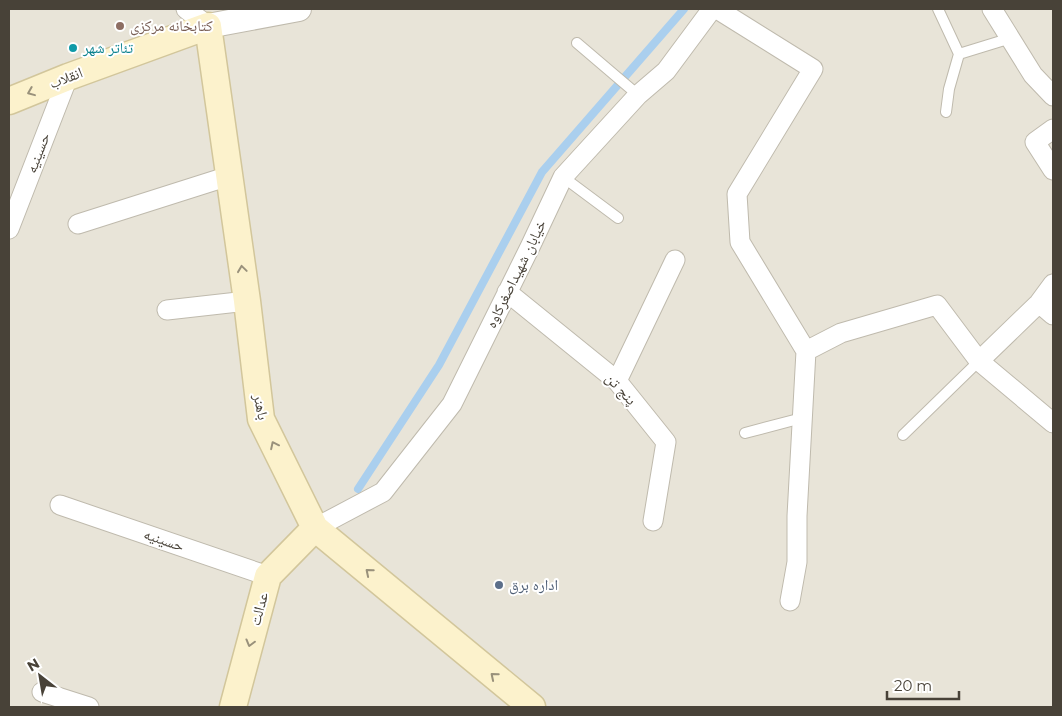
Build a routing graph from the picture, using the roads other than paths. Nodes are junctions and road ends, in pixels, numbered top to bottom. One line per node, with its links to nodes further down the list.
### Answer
1 (186, 9): 7 (street)
2 (299, 9): 7 (street)
3 (712, 9): 12 (street, خیابان شهیداصغرکاوه)
4 (717, 9): 30 (street)
5 (938, 9): 10 (lane)
6 (992, 9): 8 (street)
7 (206, 18): 11 (main road, انقلاب); 18 (main road, باهنر)
8 (1011, 38): 10 (lane); 13 (street)
9 (577, 43): 12 (lane)
10 (959, 54): 15 (lane)
11 (68, 77): 14 (main road, انقلاب, one-way to 14); 22 (street, حسینیه)
12 (638, 95): 19 (street, خیابان شهیداصغرکاوه)
13 (1053, 96)
14 (9, 101)
15 (946, 112)
16 (1053, 129): 17 (street)
17 (1053, 170)
18 (229, 176): 21 (street); 26 (main road, باهنر, one-way to 18)
19 (563, 178): 20 (lane); 25 (street, خیابان شهیداصغرکاوه)
20 (618, 218)
21 (78, 224)
22 (9, 229)
23 (675, 260): 32 (street)
24 (1053, 284): 27 (street)
25 (508, 292): 32 (street, پنج تن); 39 (street, خیابان شهیداصغرکاوه)
26 (247, 301): 28 (street); 39 (main road, باهنر, one-way to 26)
27 (1039, 303): 29 (street); 31 (street)
28 (167, 310)
29 (1053, 315)
30 (806, 351): 31 (street); 33 (street)
31 (979, 360): 34 (street); 36 (lane)
32 (617, 381): 38 (street, پنج تن)
33 (802, 418): 35 (lane); 41 (street)
34 (1053, 423)
35 (744, 433)
36 (904, 435)
37 (60, 505): 40 (street, حسینیه)
38 (653, 521)
39 (315, 528): 40 (main road, عدالت); 45 (main road, باهنر, one-way to 39)
40 (268, 576): 44 (main road, عدالت, one-way to 44)
41 (790, 601)
42 (42, 692): 43 (street)
43 (89, 707)
44 (233, 707)
45 (532, 707)

